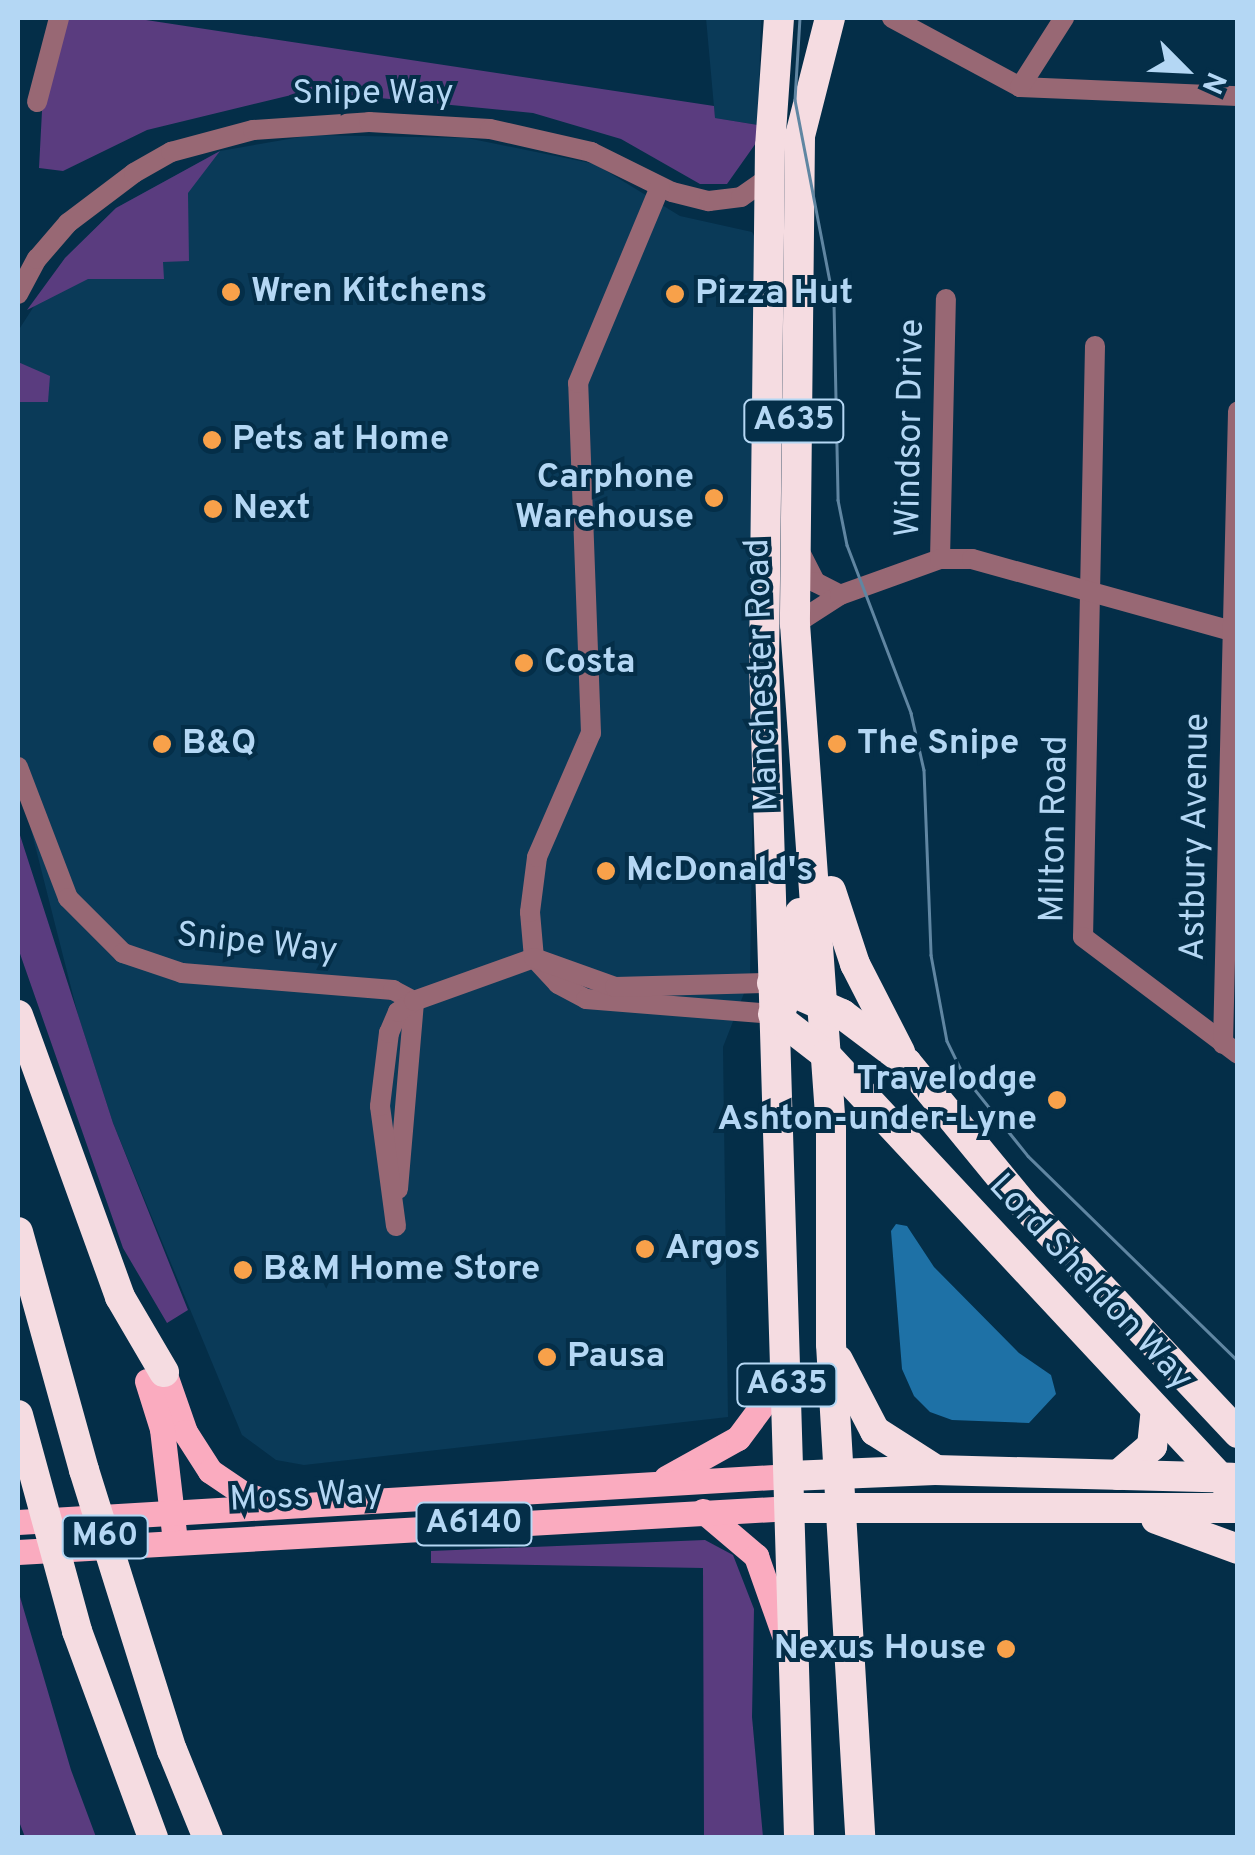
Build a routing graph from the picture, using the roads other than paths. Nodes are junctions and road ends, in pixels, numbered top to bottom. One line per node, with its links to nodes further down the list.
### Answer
1 (59, 18): 8 (street)
2 (780, 18): 9 (highway, Manchester Road / A635)
3 (830, 18): 15 (highway, Manchester Road / A635)
4 (892, 18): 6 (street)
5 (1064, 18): 6 (street)
6 (1020, 87): 7 (street)
7 (1238, 96)
8 (37, 102)
9 (770, 177): 10 (street, Snipe Way); 25 (highway, Manchester Road / A635)
10 (660, 187): 11 (street, Snipe Way); 24 (street)
11 (18, 294)
12 (946, 299): 16 (street, Windsor Drive)
13 (1095, 346): 17 (street)
14 (1238, 411): 20 (street, Astbury Avenue)
15 (795, 540): 18 (street); 19 (highway, Manchester Road / A635)
16 (940, 558): 17 (street); 18 (street)
17 (1092, 590): 20 (street); 29 (street, Milton Road)
18 (840, 595): 19 (street)
19 (795, 624): 22 (highway, Manchester Road / A635)
20 (1235, 632): 29 (street, Astbury Avenue)
21 (18, 767): 26 (street, Snipe Way)
22 (802, 794): 23 (main road); 25 (highway); 27 (highway, Manchester Road / A635)
23 (832, 891): 31 (highway)
24 (534, 958): 25 (street); 25 (street); 26 (street)
25 (779, 996): 27 (highway, Lord Sheldon Way); 30 (highway, Lord Sheldon Way / A6140); 34 (highway, Manchester Road / A635)
26 (414, 1002): 26 (street)
27 (824, 1004): 30 (highway, Manchester Road / A635); 31 (highway, Lord Sheldon Way)
28 (18, 1015): 35 (highway)
29 (1230, 1049)
30 (826, 1055): 33 (highway, Manchester Road / A635); 36 (highway, Lord Sheldon Way / A6140)
31 (906, 1063): 38 (highway, Lord Sheldon Way)
32 (18, 1232): 59 (highway, M60)
33 (831, 1344): 39 (highway); 40 (highway, Manchester Road / A635)
34 (787, 1372): 42 (highway, Manchester Road / A635); 43 (main road)
35 (156, 1377): 49 (main road); 52 (main road)
36 (1156, 1410): 41 (highway); 44 (highway, Lord Sheldon Way / A6140)
37 (18, 1415): 56 (highway, M60)
38 (1238, 1434)
39 (936, 1470): 40 (highway, Lord Sheldon Way / A6140); 41 (highway, Lord Sheldon Way / A6140)
40 (838, 1474): 42 (highway, Lord Sheldon Way / A6140); 45 (highway, Manchester Road / A635)
41 (1118, 1475): 44 (highway, Lord Sheldon Way / A6140)
42 (790, 1476): 43 (main road, Moss Way / A6140); 46 (highway, A635)
43 (666, 1478): 49 (main road, Moss Way / A6140)
44 (1232, 1485)
45 (838, 1506): 46 (highway, Moss Way / A6140); 48 (highway, A6140); 61 (highway, Manchester Road / A635)
46 (791, 1508): 50 (main road, Moss Way / A6140); 55 (highway, A635)
47 (1238, 1508): 48 (highway, A6140)
48 (1130, 1509): 53 (highway)
49 (289, 1510): 52 (main road, Moss Way / A6140)
50 (703, 1510): 52 (main road, Moss Way / A6140); 55 (main road)
51 (18, 1522): 52 (main road, Moss Way / A6140)
52 (166, 1530): 54 (main road, Moss Way / A6140)
53 (1238, 1549)
54 (18, 1552)
55 (790, 1654): 60 (highway, A635)
56 (108, 1721): 57 (highway, M60); 58 (highway, M60)
57 (130, 1838)
58 (153, 1838)
59 (208, 1838)
60 (799, 1838)
61 (860, 1838)

